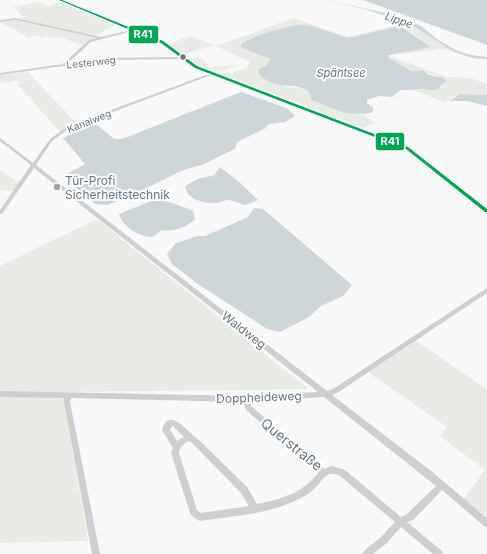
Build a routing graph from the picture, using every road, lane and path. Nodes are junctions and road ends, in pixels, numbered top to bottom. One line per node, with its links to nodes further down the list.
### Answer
1 (60, 0): 3 (main road)
2 (0, 22): 4 (street)
3 (135, 30): 4 (street); 5 (main road)
4 (100, 38): 6 (street)
5 (183, 58): 6 (street, Lesterweg); 8 (main road)
6 (64, 65): 7 (street, Lesterweg)
7 (0, 74)
8 (212, 74): 10 (street, Kanalweg); 11 (main road)
9 (0, 139): 10 (street, Waldweg)
10 (34, 166): 12 (street, Kanalweg); 15 (street, Waldweg)
11 (487, 211)
12 (0, 213)
13 (487, 290): 15 (street, Doppheideweg)
14 (0, 394): 16 (street, Doppheideweg)
15 (326, 394): 17 (street, Doppheideweg); 21 (street, Waldweg)
16 (68, 396): 17 (street, Doppheideweg); 25 (street)
17 (246, 399): 20 (street, Querstraße)
18 (190, 438): 19 (street); 19 (street); 22 (street)
19 (176, 446): 22 (street)
20 (323, 473): 22 (street); 23 (street, Querstraße)
21 (441, 486): 23 (street); 24 (street, Waldweg)
22 (254, 507)
23 (401, 521): 26 (street); 27 (street, Querstraße)
24 (487, 522)
25 (96, 554)
26 (367, 554)
27 (439, 554)

